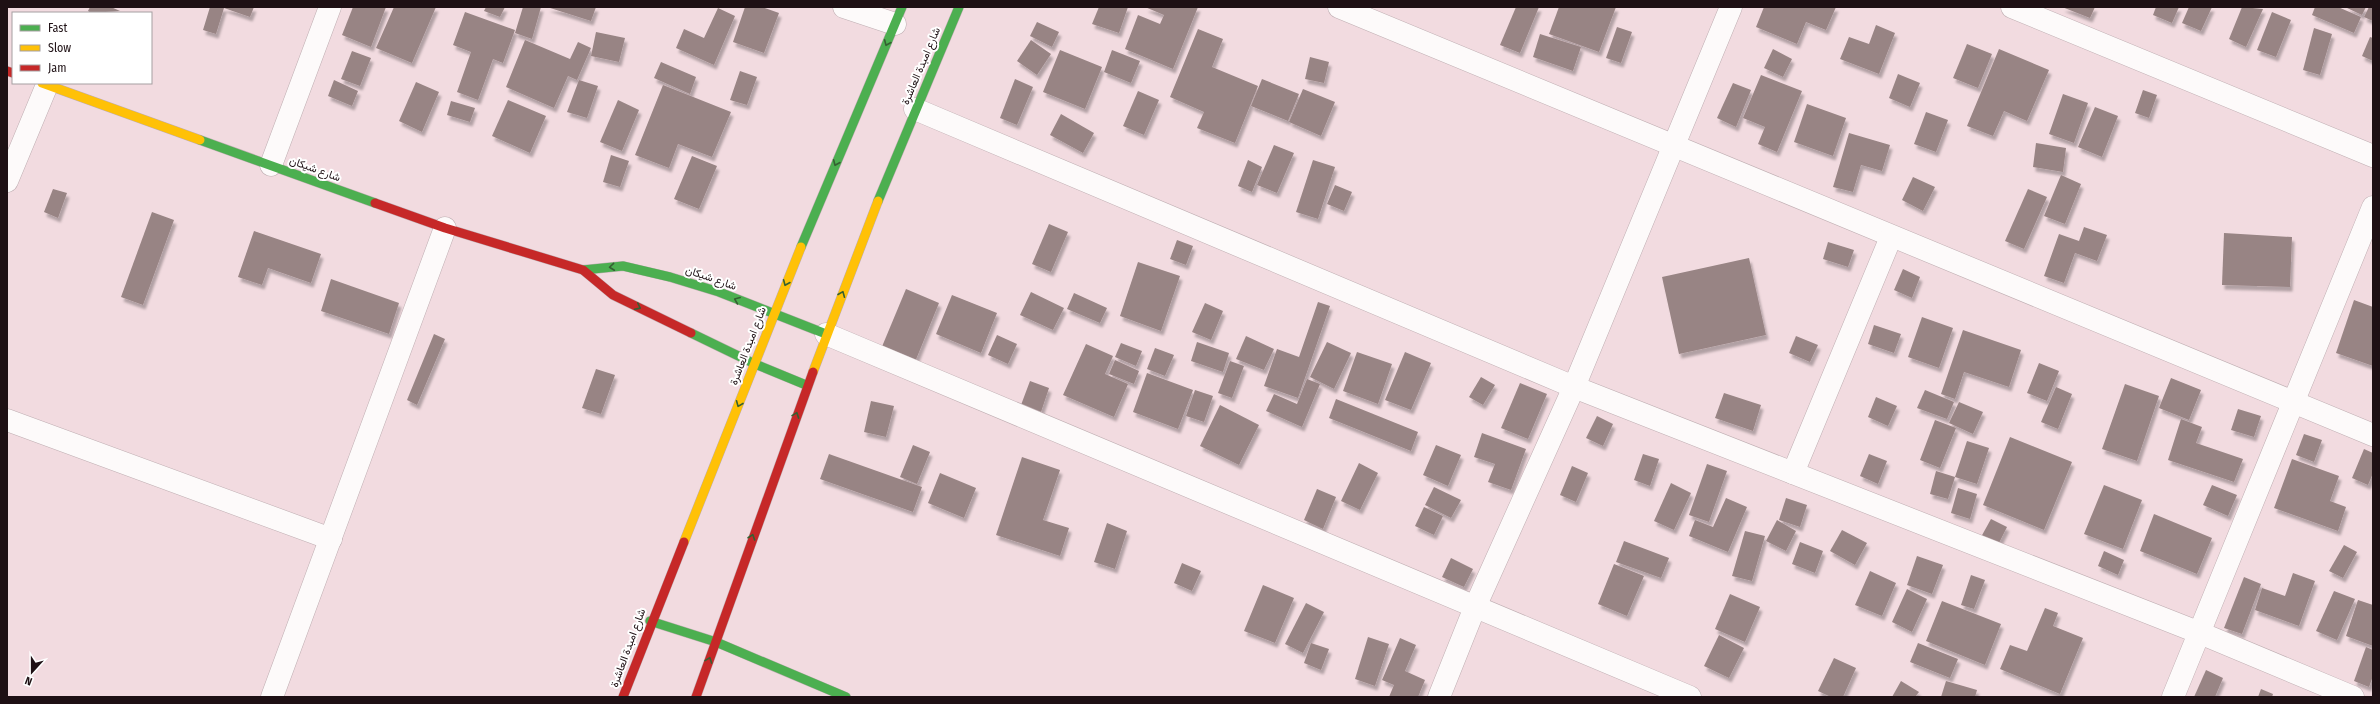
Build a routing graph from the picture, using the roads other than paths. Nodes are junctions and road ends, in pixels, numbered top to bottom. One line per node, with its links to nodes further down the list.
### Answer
1 (330, 7): 12 (street)
2 (844, 7): 7 (street)
3 (959, 7): 9 (main road, شارع امبدة العاشرة)
4 (1339, 7): 10 (street)
5 (1731, 7): 10 (street)
6 (2012, 7): 11 (street)
7 (898, 15): 18 (main road, شارع امبدة العاشرة, one-way to 18)
8 (44, 84): 12 (main road, شارع شيكان); 13 (street)
9 (915, 108): 19 (main road, شارع امبدة العاشرة, one-way to 9); 22 (street)
10 (1673, 147): 16 (street); 22 (street)
11 (2373, 156)
12 (271, 165): 15 (main road, شارع شيكان)
13 (7, 181)
14 (2373, 207): 23 (street)
15 (445, 228): 17 (main road, شارع شيكان); 27 (street)
16 (1891, 237): 23 (street); 26 (street)
17 (583, 270): 18 (main road, شارع شيكان, one-way to 17); 20 (main road, شارع شيكان, one-way to 20)
18 (773, 314): 19 (main road, شارع شيكان); 20 (main road, شارع امبدة العاشرة)
19 (826, 334): 21 (main road, شارع امبدة العاشرة); 28 (street)
20 (755, 364): 21 (main road, شارع شيكان); 29 (main road, شارع امبدة العاشرة, one-way to 29)
21 (806, 385): 31 (main road, شارع امبدة العاشرة, one-way to 21)
22 (1574, 387): 26 (street); 28 (street)
23 (2294, 403): 25 (street); 30 (street)
24 (7, 420): 27 (street)
25 (2373, 435)
26 (1793, 473): 30 (street)
27 (331, 539): 32 (street)
28 (1475, 607): 36 (street); 37 (street)
29 (650, 621): 31 (main road); 33 (main road, شارع امبدة العاشرة)
30 (2200, 633): 38 (street); 39 (street)
31 (716, 642): 34 (main road, شارع امبدة العاشرة, one-way to 31); 35 (main road)
32 (272, 697)
33 (623, 697)
34 (696, 697)
35 (846, 697)
36 (1439, 697)
37 (1690, 697)
38 (2173, 697)
39 (2354, 697)

